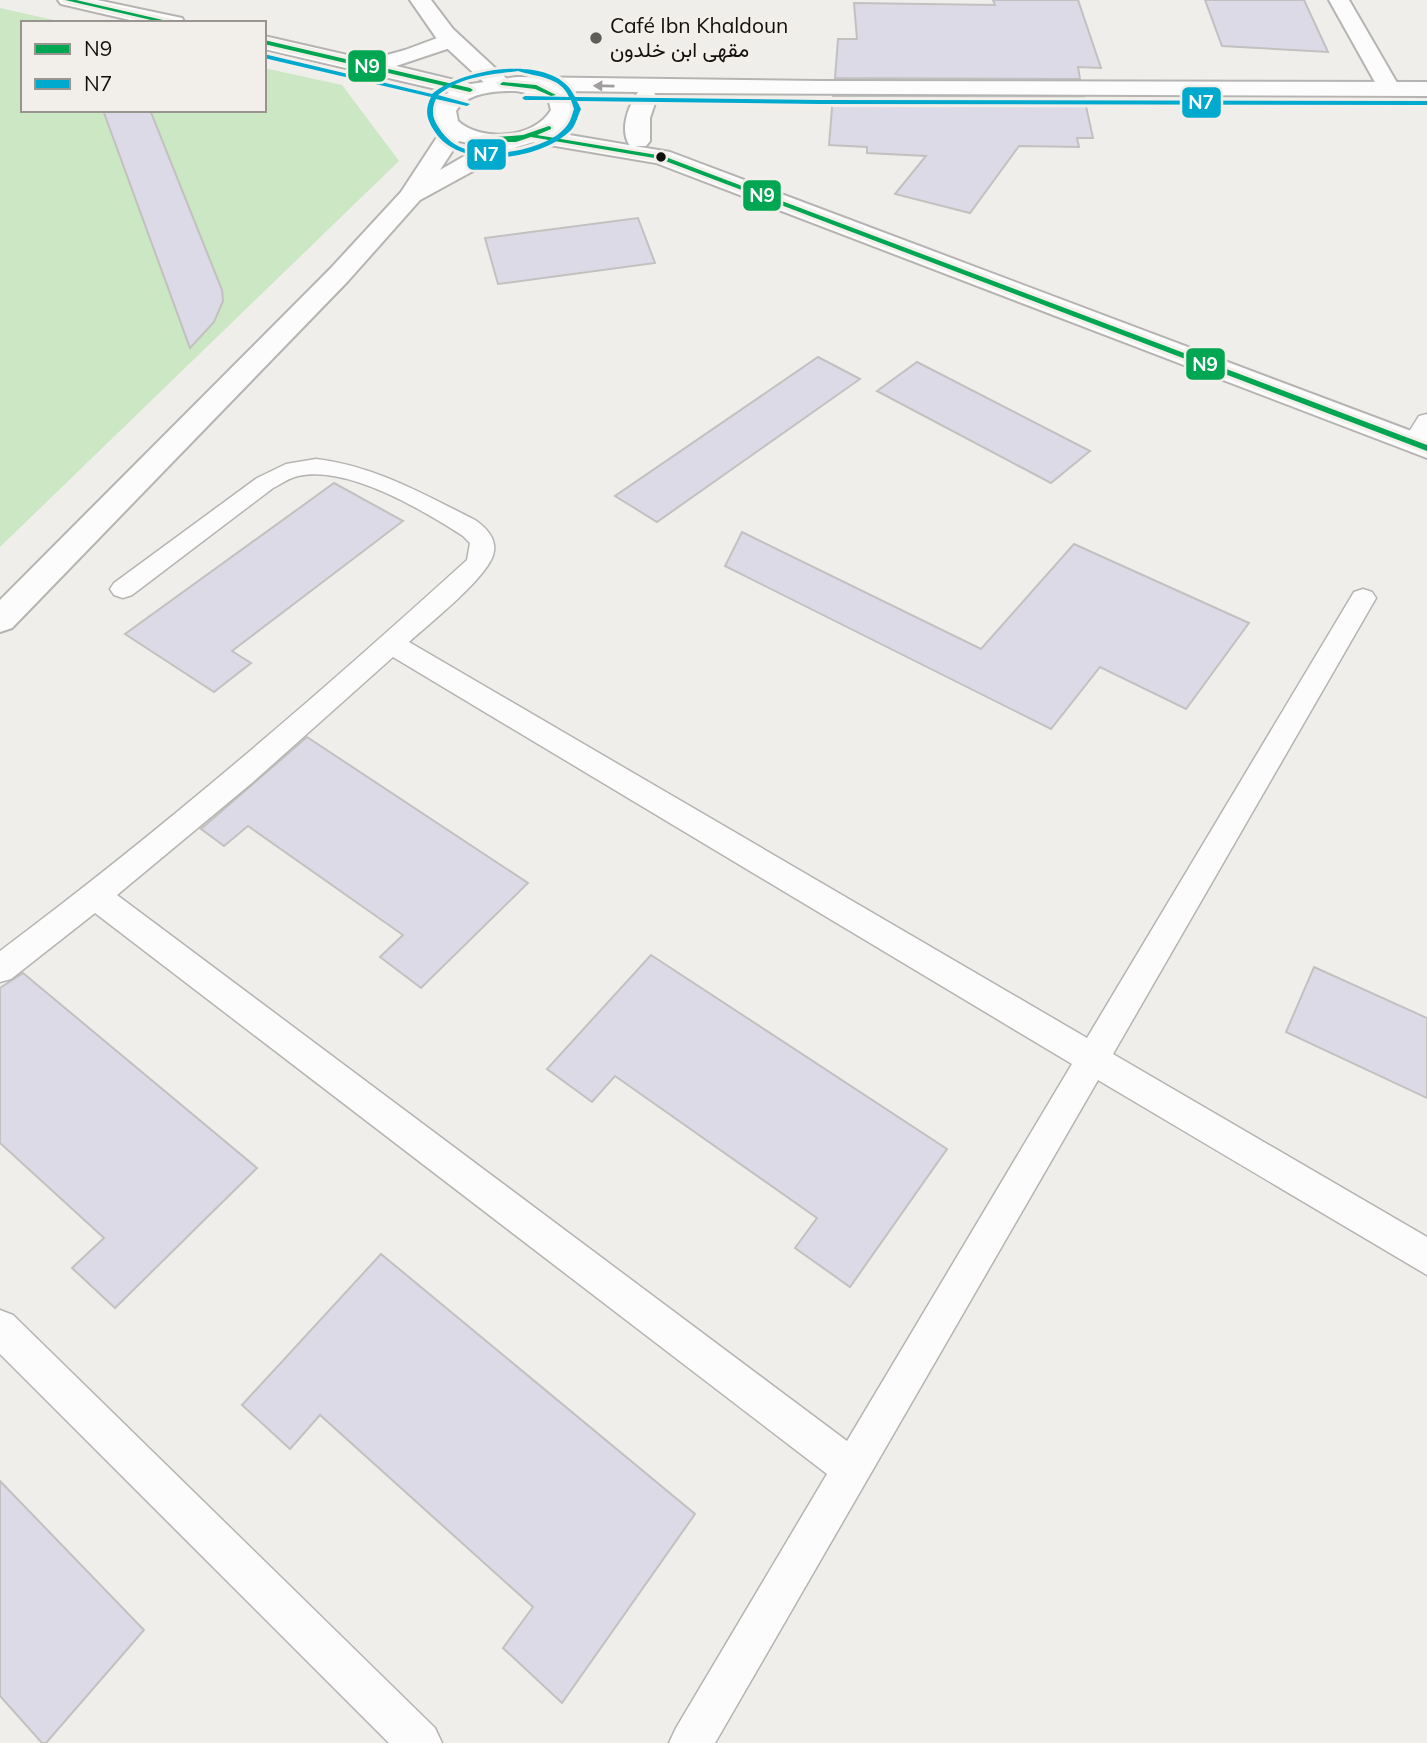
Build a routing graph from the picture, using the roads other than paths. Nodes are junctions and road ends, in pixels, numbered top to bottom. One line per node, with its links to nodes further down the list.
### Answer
1 (68, 0): 4 (main road)
2 (419, 0): 5 (main road)
3 (1339, 0): 12 (main road)
4 (165, 21)
5 (446, 37): 8 (main road); 9 (main road); 13 (main road)
6 (266, 42): 7 (main road)
7 (337, 58): 8 (main road); 17 (main road)
8 (372, 66): 13 (main road)
9 (499, 84): 10 (main road); 13 (main road)
10 (525, 85): 11 (main road, one-way to 10); 16 (main road)
11 (697, 87): 12 (main road); 15 (main road)
12 (1389, 88): 14 (main road)
13 (472, 89): 17 (main road)
14 (1427, 89)
15 (646, 97): 16 (main road); 20 (main road)
16 (562, 115): 18 (main road); 20 (main road)
17 (450, 119): 19 (main road); 22 (main road)
18 (534, 136): 19 (main road); 21 (main road)
19 (509, 141): 22 (main road)
20 (638, 141): 21 (main road)
21 (661, 156): 23 (main road)
22 (410, 197): 26 (main road)
23 (1423, 437)
24 (123, 589): 27 (lane)
25 (1363, 598): 30 (lane)
26 (0, 620)
27 (392, 644): 28 (lane); 30 (lane)
28 (97, 897): 29 (lane); 33 (lane)
29 (0, 970)
30 (1093, 1058): 31 (lane); 33 (lane)
31 (1427, 1257)
32 (0, 1328): 34 (lane)
33 (852, 1469): 35 (lane)
34 (420, 1743)
35 (691, 1743)

